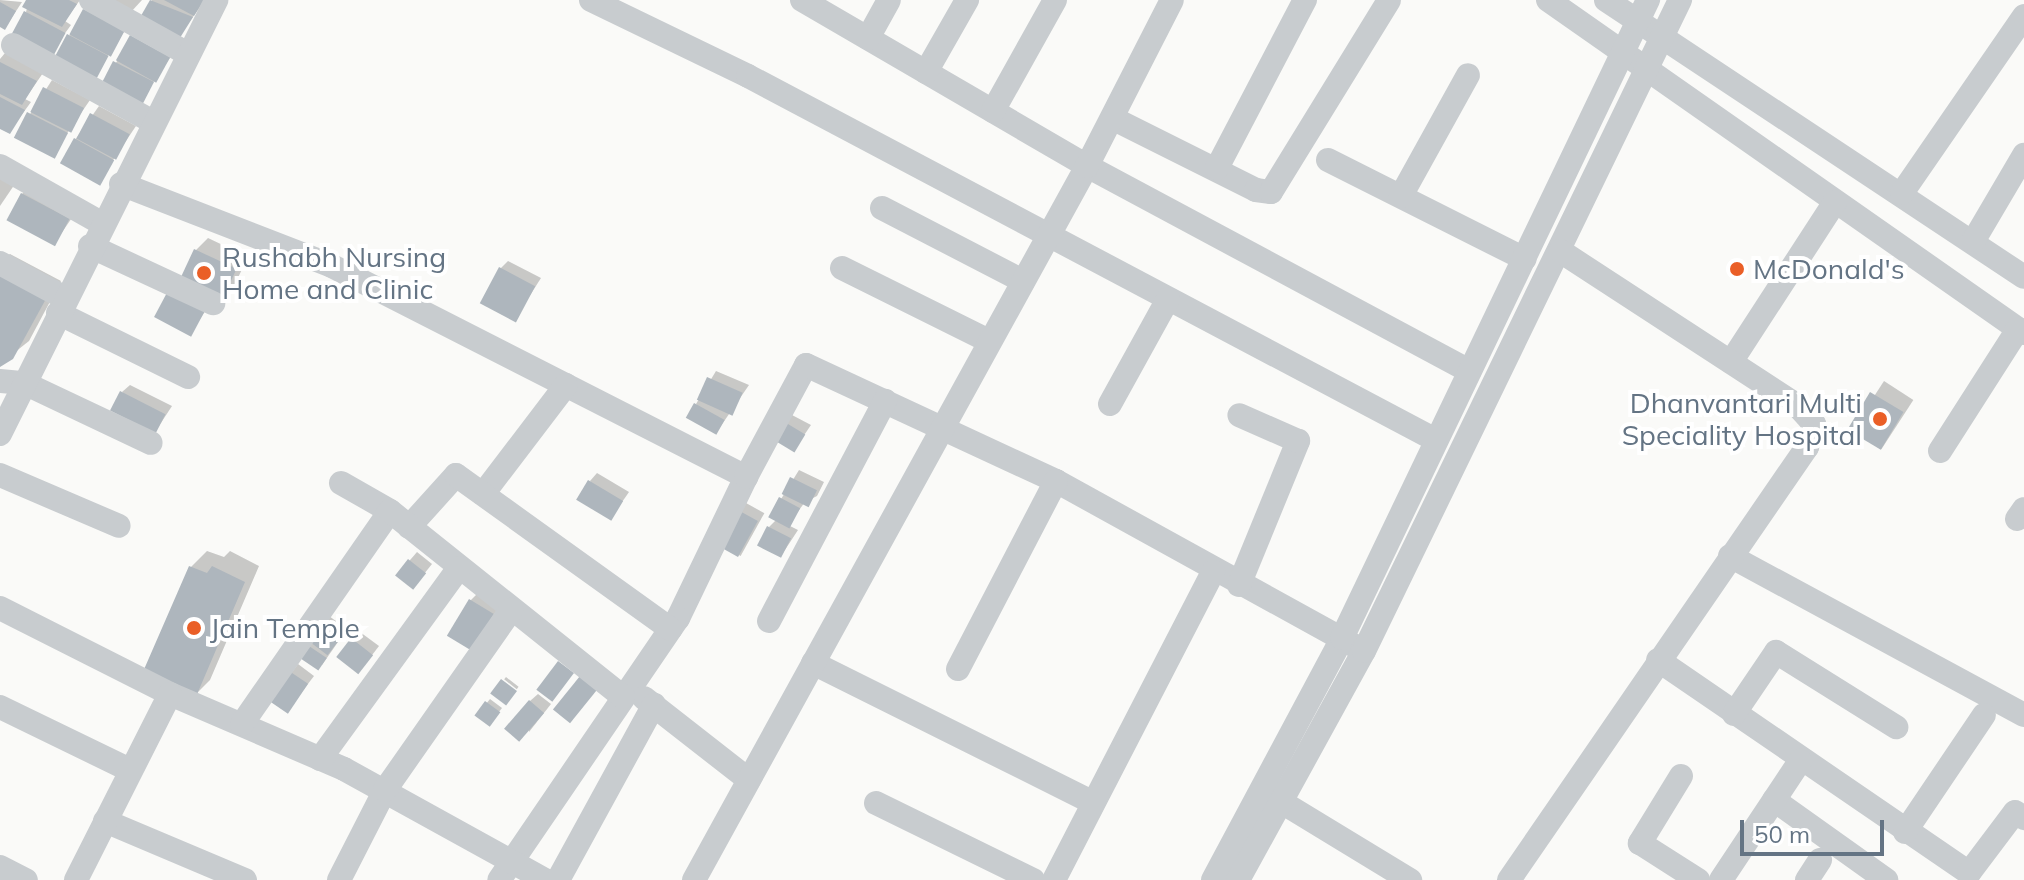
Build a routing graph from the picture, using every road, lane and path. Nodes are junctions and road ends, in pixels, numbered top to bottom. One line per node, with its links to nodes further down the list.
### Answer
1 (91, 0): 19 (street)
2 (216, 0): 19 (street)
3 (591, 0): 38 (street)
4 (889, 0): 16 (street)
5 (967, 0): 21 (street)
6 (1055, 0): 24 (street)
7 (1172, 0): 25 (street)
8 (1305, 0): 31 (street)
9 (1389, 0): 31 (street)
10 (1548, 0): 20 (street)
11 (1606, 0): 14 (street)
12 (1680, 0): 17 (street)
13 (811, 2): 16 (street)
14 (1643, 11): 17 (street); 20 (street)
15 (2024, 16): 33 (street)
16 (868, 38): 21 (street)
17 (1664, 39): 22 (street); 33 (street)
18 (13, 45): 26 (street)
19 (188, 54): 26 (street)
20 (1623, 56): 22 (street); 42 (street)
21 (926, 72): 24 (street)
22 (1648, 73): 35 (street); 41 (street)
23 (1468, 75): 34 (street)
24 (993, 111): 30 (street)
25 (1112, 118): 30 (street); 31 (street)
26 (153, 122): 32 (street)
27 (2024, 155): 39 (street)
28 (1328, 160): 34 (street)
29 (0, 166): 37 (street)
30 (1087, 166): 38 (street); 53 (street)
31 (1217, 168)
32 (121, 184): 37 (street); 56 (street)
33 (1902, 193): 39 (street)
34 (1401, 196): 42 (street)
35 (1835, 202): 50 (street); 52 (street)
36 (882, 208): 46 (street)
37 (101, 223): 40 (street)
38 (1048, 236): 46 (street); 47 (street)
39 (1974, 240): 45 (street)
40 (90, 246): 48 (street); 49 (street)
41 (1560, 251): 52 (street); 81 (street)
42 (1525, 259): 53 (street)
43 (0, 263): 49 (street)
44 (842, 268): 51 (street)
45 (2024, 277)
46 (1023, 281): 51 (street)
47 (1168, 299): 58 (street); 62 (street)
48 (213, 303)
49 (61, 305): 54 (street); 55 (street)
50 (2021, 331): 64 (street)
51 (989, 341): 60 (street)
52 (1731, 362): 72 (street)
53 (1469, 371): 62 (street)
54 (188, 377)
55 (12, 382): 61 (street); 63 (street)
56 (566, 385): 66 (street); 69 (street)
57 (885, 401): 60 (street); 66 (street); 78 (street)
58 (1110, 404)
59 (1239, 415): 75 (street)
60 (942, 428): 67 (street); 83 (street)
61 (0, 434)
62 (1434, 439): 80 (street)
63 (151, 443)
64 (1940, 451)
65 (0, 475): 71 (street)
66 (746, 477): 79 (street)
67 (1056, 481): 74 (street); 84 (street)
68 (341, 483): 70 (street)
69 (483, 494): 70 (street); 79 (street)
70 (400, 519): 73 (street); 92 (street)
71 (119, 526)
72 (1730, 556): 82 (street); 91 (street)
73 (459, 568): 77 (street); 94 (street)
74 (1213, 572): 75 (street); 102 (street)
75 (1239, 585): 80 (street)
76 (0, 608): 86 (street)
77 (511, 610): 85 (street); 99 (street)
78 (769, 621)
79 (670, 629): 85 (street)
80 (1342, 638): 81 (street); 100 (street)
81 (1364, 651): 100 (street)
82 (1658, 660): 89 (street); 121 (street)
83 (813, 663): 98 (street); 102 (street)
84 (958, 669)
85 (627, 692): 87 (street); 108 (street)
86 (170, 694): 92 (street); 96 (street)
87 (654, 705): 98 (street); 114 (street)
88 (0, 707): 96 (street)
89 (1734, 714): 93 (street); 95 (street)
90 (1984, 715): 106 (street)
91 (2024, 715)
92 (242, 724): 94 (street)
93 (1896, 727)
94 (320, 759): 99 (street)
95 (1800, 761): 101 (street); 106 (street)
96 (130, 770): 105 (street)
97 (1681, 776): 122 (street)
98 (749, 780): 115 (street)
99 (385, 790): 108 (street); 112 (street)
100 (1269, 794): 118 (street); 119 (street); 120 (street)
101 (1774, 800): 123 (street); 124 (street)
102 (1092, 802): 117 (street)
103 (876, 803): 116 (street)
104 (2024, 818): 106 (street)
105 (105, 821): 110 (street); 111 (street)
106 (1905, 832)
107 (0, 867): 109 (street)
108 (503, 872): 113 (street)
109 (26, 880)
110 (76, 880)
111 (245, 880)
112 (339, 880)
113 (545, 880)
114 (558, 880)
115 (694, 880)
116 (1033, 880)
117 (1054, 880)
118 (1213, 880)
119 (1238, 880)
120 (1410, 880)
121 (1509, 880)
122 (1698, 880)
123 (1721, 880)
124 (1886, 880)

